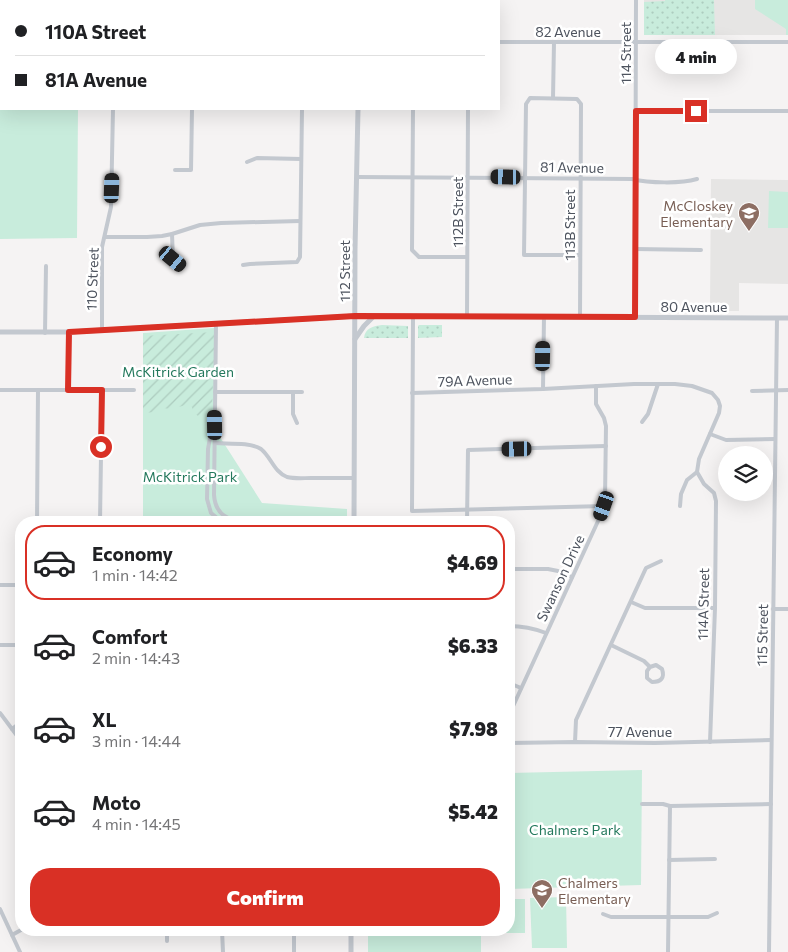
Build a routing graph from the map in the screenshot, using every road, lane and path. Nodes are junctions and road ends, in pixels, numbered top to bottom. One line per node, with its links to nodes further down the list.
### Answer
1 (636, 0): 4 (street, 114 Street)
2 (500, 42): 3 (street, 82 Avenue)
3 (554, 42): 4 (street, 82 Avenue); 6 (street)
4 (636, 42): 5 (street, 82 Avenue); 13 (street, 114 Street)
5 (788, 42)
6 (553, 98): 21 (street); 22 (street, 113B Street)
7 (113, 110): 27 (street, 110 Street)
8 (192, 110): 17 (street)
9 (302, 110): 15 (street)
10 (358, 110): 18 (street, 112 Street)
11 (413, 110): 19 (street)
12 (468, 110): 20 (street, 112B Street)
13 (636, 111): 14 (street); 24 (street, 114 Street)
14 (788, 111)
15 (301, 158): 16 (street); 25 (street)
16 (247, 162)
17 (176, 170)
18 (357, 177): 19 (street, 81 Avenue); 35 (street, 112 Street)
19 (412, 177): 20 (street, 81 Avenue); 31 (street)
20 (468, 177): 21 (street, 81 Avenue); 31 (street, 112B Street)
21 (525, 177): 22 (street, 81 Avenue); 30 (street)
22 (580, 178): 24 (street, 81 Avenue); 30 (street, 113B Street)
23 (697, 179): 24 (street, 81 Avenue)
24 (636, 180): 28 (street, 114 Street)
25 (300, 221): 26 (street); 33 (street)
26 (172, 234): 27 (street); 34 (street)
27 (105, 236): 45 (street, 110 Street)
28 (635, 249): 29 (street); 41 (street, 114 Street)
29 (700, 250)
30 (580, 255): 40 (street, 113B Street)
31 (468, 257): 37 (street, 112B Street)
32 (46, 266): 48 (street)
33 (243, 266)
34 (183, 268)
35 (355, 316): 36 (street, 80 Avenue); 44 (street, 80 Avenue); 49 (street, 112 Street)
36 (374, 316): 39 (street, 80 Avenue); 49 (street)
37 (466, 316): 38 (street, 80 Avenue); 39 (street, 80 Avenue)
38 (544, 316): 40 (street, 80 Avenue); 52 (street)
39 (413, 317): 64 (street)
40 (580, 317): 41 (street, 80 Avenue)
41 (635, 317): 42 (street, 80 Avenue)
42 (777, 318): 43 (street, 80 Avenue); 58 (street, 115 Street)
43 (788, 318)
44 (216, 324): 45 (street, 80 Avenue); 61 (street)
45 (102, 330): 47 (street, 80 Avenue)
46 (0, 332): 48 (street, 80 Avenue)
47 (69, 332): 48 (street, 80 Avenue); 55 (street)
48 (45, 333)
49 (355, 340): 73 (street, 112 Street)
50 (658, 384): 51 (street, 79A Avenue); 67 (street); 68 (street, 79A Avenue)
51 (596, 386): 52 (street, 79A Avenue); 71 (street, Swanson Drive)
52 (543, 389): 64 (street, 79A Avenue)
53 (0, 390): 54 (street)
54 (38, 390): 55 (street); 77 (street)
55 (68, 390): 56 (street)
56 (102, 390): 57 (street); 78 (street)
57 (134, 390)
58 (776, 390): 59 (street); 60 (street); 69 (street, 115 Street)
59 (788, 390)
60 (752, 391)
61 (215, 392): 62 (street); 65 (street)
62 (293, 392): 63 (street); 66 (street)
63 (302, 392)
64 (412, 393): 76 (street)
65 (215, 410): 70 (street); 79 (street)
66 (297, 422)
67 (642, 422)
68 (710, 434): 69 (street); 72 (street)
69 (775, 439): 90 (street, 115 Street)
70 (215, 443): 73 (street); 80 (street)
71 (606, 446): 74 (street, Swanson Drive); 76 (street)
72 (697, 472): 75 (street); 89 (street, 114A Street)
73 (354, 478): 81 (street, 112 Street)
74 (604, 506): 76 (street); 85 (street, Swanson Drive)
75 (680, 506)
76 (467, 509): 82 (street)
77 (38, 516)
78 (100, 516)
79 (215, 516)
80 (224, 516)
81 (354, 516)
82 (466, 516)
83 (661, 561): 88 (street)
84 (515, 569): 85 (street)
85 (572, 577): 93 (street, Swanson Drive)
86 (0, 585): 87 (street)
87 (15, 585)
88 (631, 602): 89 (street); 96 (street)
89 (715, 608): 107 (street, 114A Street)
90 (773, 609): 91 (street); 105 (street, 115 Street)
91 (788, 609)
92 (515, 626): 93 (street)
93 (546, 633): 99 (street, Swanson Drive)
94 (0, 645): 95 (street)
95 (15, 645)
96 (611, 645): 97 (street); 106 (street)
97 (650, 666): 97 (street)
98 (515, 686): 99 (street)
99 (521, 688): 100 (street, Swanson Drive)
100 (515, 702)
101 (0, 713): 103 (street)
102 (15, 727): 103 (street)
103 (12, 729): 104 (street)
104 (15, 733)
105 (771, 740): 107 (street, 77 Avenue); 110 (street, 115 Street)
106 (575, 742): 107 (street, 77 Avenue); 108 (street, 77 Avenue)
107 (710, 742)
108 (515, 744)
109 (642, 804): 111 (street)
110 (771, 804): 111 (street); 130 (street, 115 Street)
111 (670, 806): 113 (street)
112 (715, 859): 113 (street)
113 (669, 860): 117 (street)
114 (0, 908): 119 (street)
115 (716, 913): 117 (street)
116 (603, 914): 117 (street)
117 (668, 917): 129 (street)
118 (15, 933): 119 (street)
119 (12, 935): 125 (street)
120 (167, 936): 124 (street)
121 (222, 936): 126 (street)
122 (294, 936): 127 (street)
123 (351, 936): 128 (street)
124 (167, 941)
125 (20, 952)
126 (222, 952)
127 (294, 952)
128 (351, 952)
129 (668, 952)
130 (769, 952)

